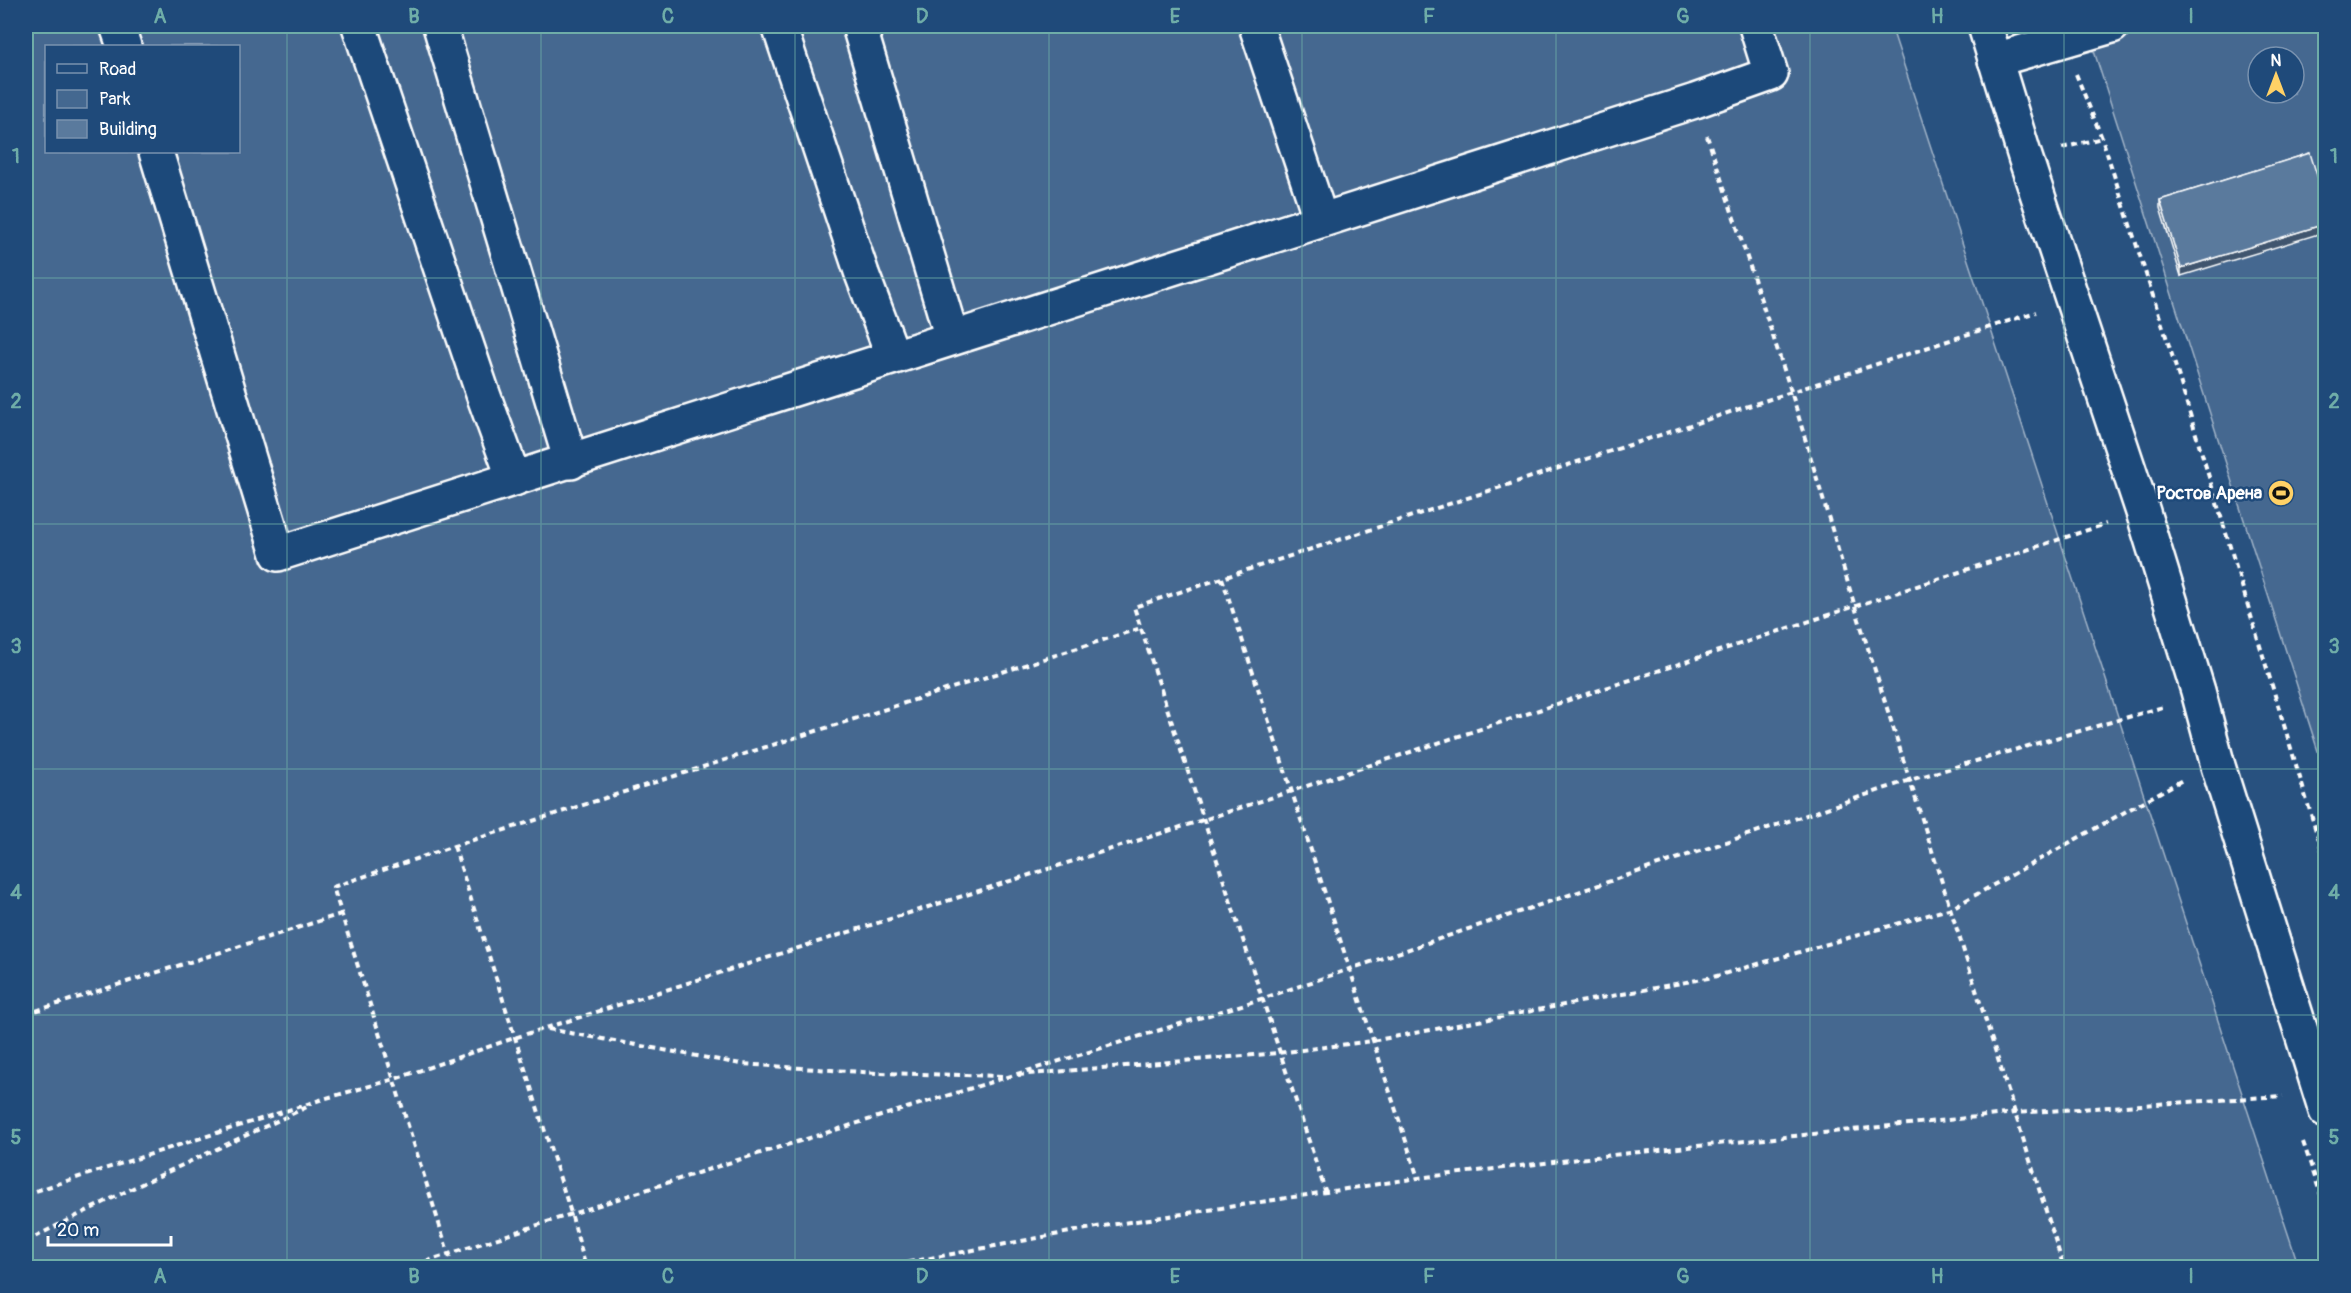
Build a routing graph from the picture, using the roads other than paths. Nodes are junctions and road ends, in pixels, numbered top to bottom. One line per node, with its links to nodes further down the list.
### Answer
1 (117, 26): 10 (street)
2 (359, 26): 17 (street)
3 (440, 26): 16 (street)
4 (779, 26): 15 (street)
5 (859, 26): 14 (street)
6 (1256, 26): 13 (street)
7 (1756, 26): 13 (street)
8 (1985, 26): 11 (street)
9 (2112, 26): 11 (street)
10 (124, 45)
11 (1995, 60): 18 (street)
12 (156, 153): 17 (street)
13 (1321, 220): 14 (street)
14 (952, 338): 15 (street)
15 (893, 356): 16 (street)
16 (571, 462): 17 (street)
17 (514, 479)
18 (2325, 1110)

